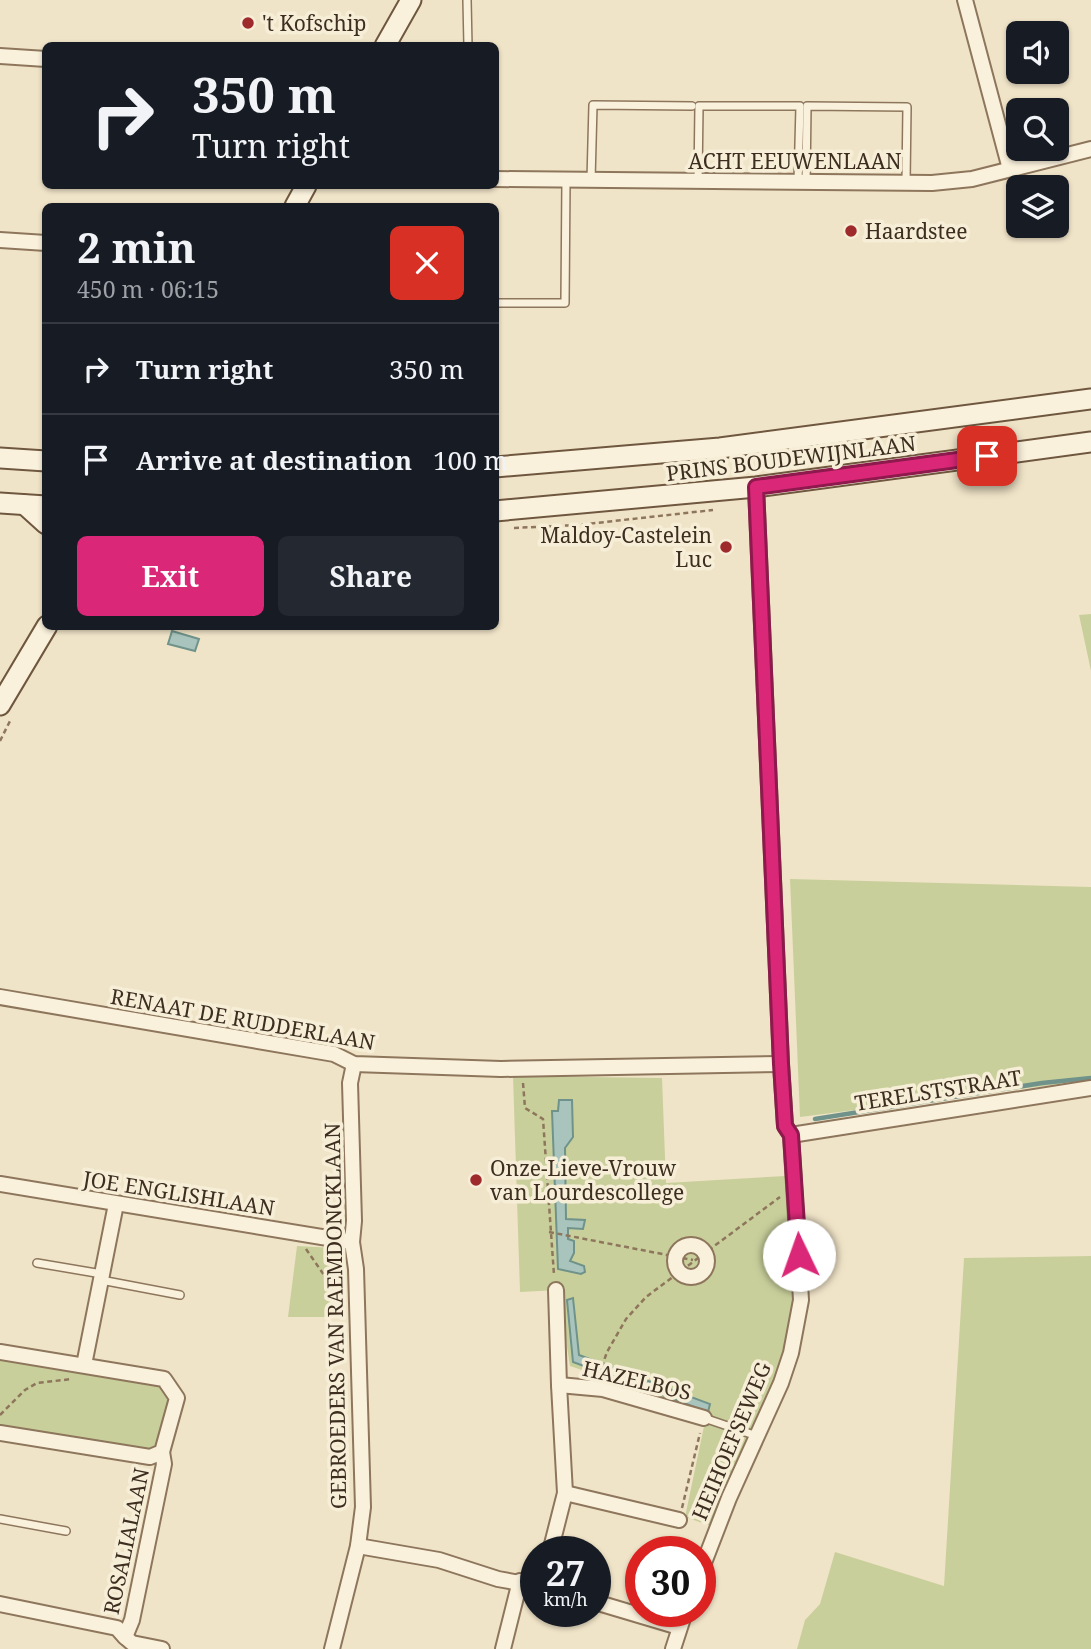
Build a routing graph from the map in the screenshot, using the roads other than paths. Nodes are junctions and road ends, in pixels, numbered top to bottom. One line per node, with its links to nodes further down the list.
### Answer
1 (411, 0): 4 (main road)
2 (467, 0): 5 (lane)
3 (965, 0): 10 (street)
4 (386, 42)
5 (468, 42)
6 (0, 56): 7 (street)
7 (42, 59)
8 (692, 106): 13 (lane)
9 (1091, 149): 10 (street, ACHT EEUWENLAAN)
10 (1010, 169): 16 (street, ACHT EEUWENLAAN)
11 (499, 179): 12 (street, ACHT EEUWENLAAN)
12 (566, 180): 13 (street, ACHT EEUWENLAAN); 19 (lane)
13 (591, 181): 14 (street, ACHT EEUWENLAAN)
14 (698, 181): 15 (street, ACHT EEUWENLAAN); 15 (lane)
15 (802, 182): 16 (street, ACHT EEUWENLAAN); 16 (lane)
16 (906, 182)
17 (0, 240): 18 (street)
18 (42, 243)
19 (499, 303)
20 (1091, 399): 24 (main road, PRINS BOUDEWIJNLAAN)
21 (1091, 442): 25 (main road, PRINS BOUDEWIJNLAAN)
22 (0, 458): 23 (main road)
23 (42, 461)
24 (499, 467)
25 (756, 487): 29 (main road, PRINS BOUDEWIJNLAAN); 35 (street, HEIHOEFSEWEG)
26 (0, 503): 27 (main road)
27 (25, 505): 28 (main road); 30 (main road)
28 (42, 506)
29 (499, 511)
30 (42, 520)
31 (45, 630): 32 (main road)
32 (0, 705)
33 (0, 997): 34 (street, RENAAT DE RUDDERLAAN)
34 (354, 1064): 35 (street, RENAAT DE RUDDERLAAN); 40 (street, GEBROEDERS VAN RAEMDONCKLAAN)
35 (781, 1064): 37 (street, HEIHOEFSEWEG)
36 (1091, 1088): 37 (street, TERELSTSTRAAT)
37 (791, 1135): 51 (street, HEIHOEFSEWEG)
38 (0, 1184): 39 (street, JOE ENGLISHLAAN)
39 (116, 1204): 40 (street, JOE ENGLISHLAAN); 43 (street)
40 (352, 1242): 59 (street, GEBROEDERS VAN RAEMDONCKLAAN)
41 (37, 1263): 43 (lane)
42 (680, 1273): 42 (street)
43 (101, 1277): 45 (lane); 47 (street)
44 (556, 1290): 48 (street, HAZELBOS)
45 (180, 1295)
46 (0, 1352): 47 (street, ROSALIALAAN)
47 (83, 1365): 52 (street, ROSALIALAAN)
48 (559, 1385): 49 (street, HAZELBOS); 53 (street, HAZELBOS)
49 (704, 1418): 51 (lane)
50 (0, 1433): 52 (street)
51 (748, 1433): 58 (street, HEIHOEFSEWEG)
52 (162, 1452): 63 (street, ROSALIALAAN)
53 (565, 1493): 55 (street); 57 (street, HAZELBOS)
54 (0, 1519): 56 (lane)
55 (679, 1520)
56 (66, 1531)
57 (554, 1536)
58 (713, 1536)
59 (358, 1546): 60 (street); 65 (street, GEBROEDERS VAN RAEMDONCKLAAN)
60 (520, 1581): 66 (street)
61 (0, 1604): 63 (street, ROSALIALAAN)
62 (679, 1627): 67 (street)
63 (125, 1637): 64 (street, ROSALIALAAN)
64 (162, 1649)
65 (332, 1649)
66 (503, 1649)
67 (674, 1649)

